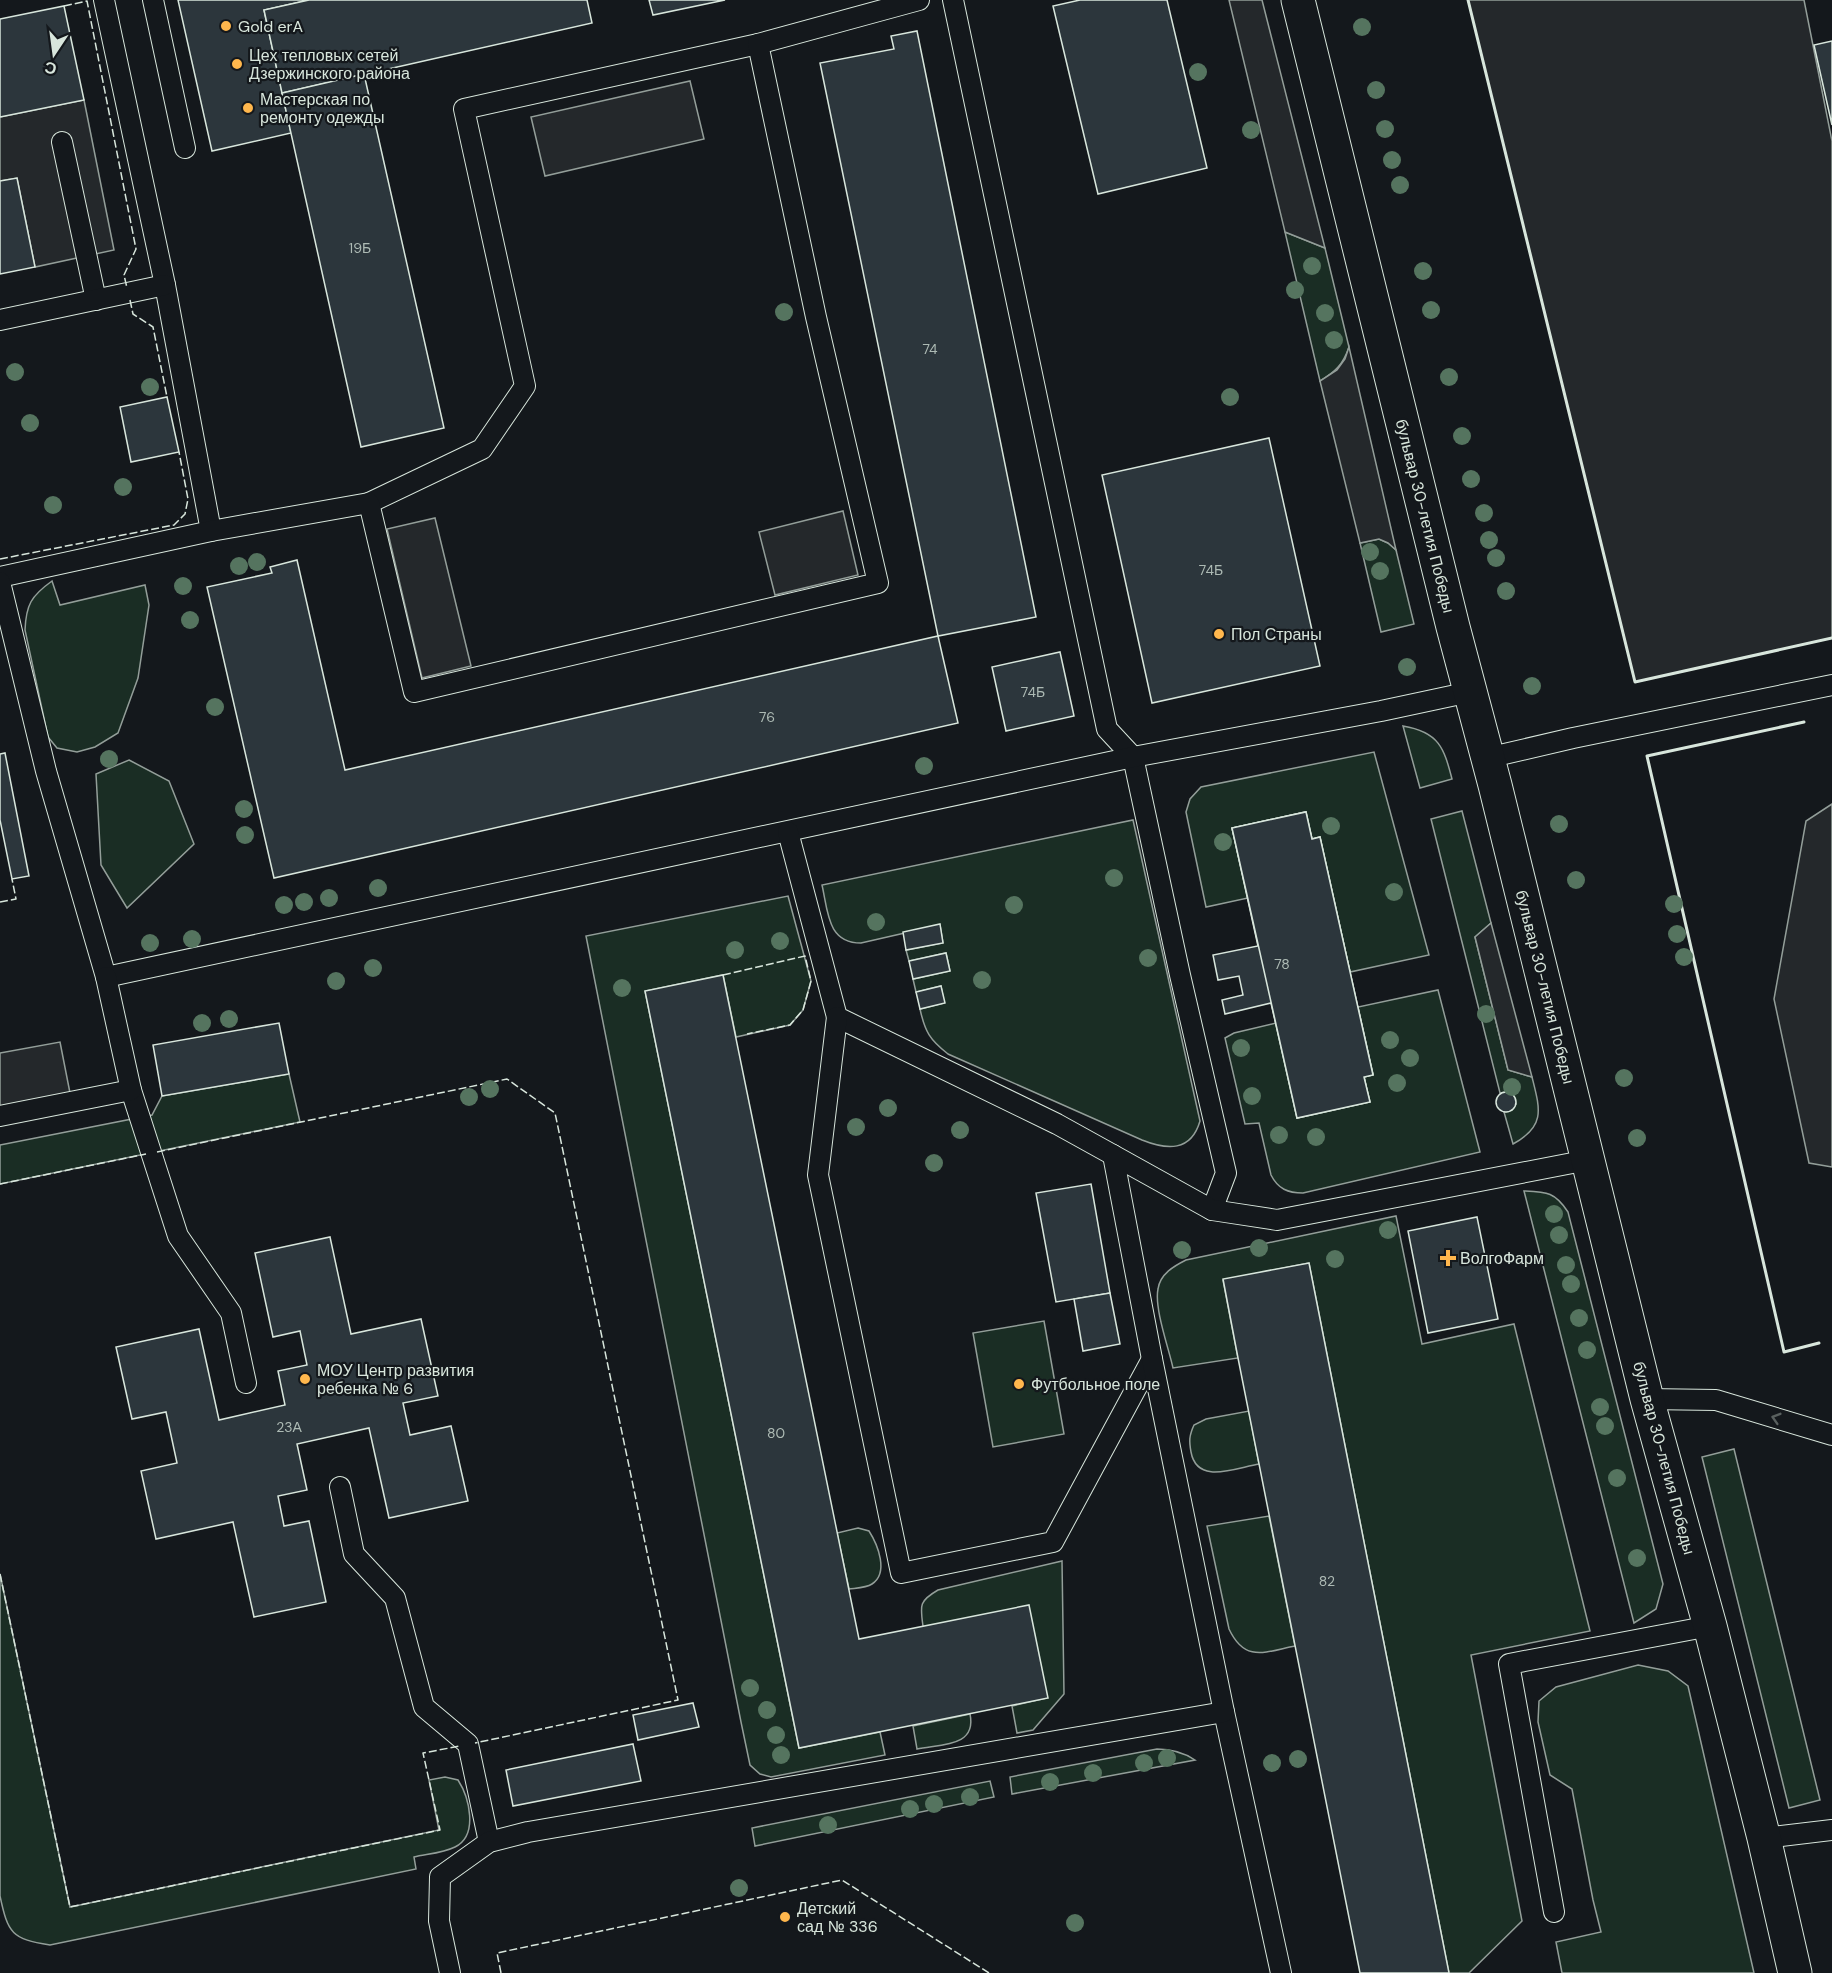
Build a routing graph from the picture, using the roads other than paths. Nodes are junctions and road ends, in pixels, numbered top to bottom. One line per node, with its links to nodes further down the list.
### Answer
1 (104, 0): 9 (lane)
2 (153, 0): 8 (lane)
3 (919, 0): 6 (lane)
4 (952, 0): 18 (lane)
5 (1298, 0): 17 (main road, бульвар 30-летия Победы)
6 (758, 44): 12 (lane); 12 (lane)
7 (62, 142): 10 (lane)
8 (185, 148)
9 (165, 285): 10 (lane); 13 (lane)
10 (96, 300): 11 (lane)
11 (0, 320)
12 (369, 503): 13 (lane)
13 (211, 531): 14 (lane)
14 (0, 577)
15 (0, 582): 21 (lane)
16 (1832, 685): 19 (lane)
17 (1470, 692): 18 (lane); 19 (main road, бульвар 30-летия Победы)
18 (1133, 757): 20 (lane); 27 (lane)
19 (1487, 758): 26 (main road, бульвар 30-летия Победы)
20 (788, 832): 21 (lane); 22 (lane)
21 (106, 977): 23 (lane)
22 (837, 1017): 25 (lane); 28 (lane)
23 (131, 1090): 24 (lane); 29 (lane)
24 (0, 1116)
25 (1113, 1155): 27 (lane); 28 (lane)
26 (1588, 1160): 27 (lane); 30 (main road, бульвар 30-летия Победы)
27 (1212, 1210)
28 (1152, 1359): 34 (lane)
29 (246, 1383)
30 (1647, 1398): 31 (lane, one-way to 30); 33 (main road, бульвар 30-летия Победы)
31 (1832, 1435)
32 (339, 1487): 37 (lane)
33 (1710, 1626): 36 (main road, бульвар 30-летия Победы); 38 (lane)
34 (1224, 1712): 37 (lane); 40 (lane)
35 (1832, 1830): 36 (lane)
36 (1764, 1838): 41 (main road, бульвар 30-летия Победы)
37 (489, 1842): 39 (lane)
38 (1554, 1912)
39 (450, 1973)
40 (1281, 1973)
41 (1795, 1973)

